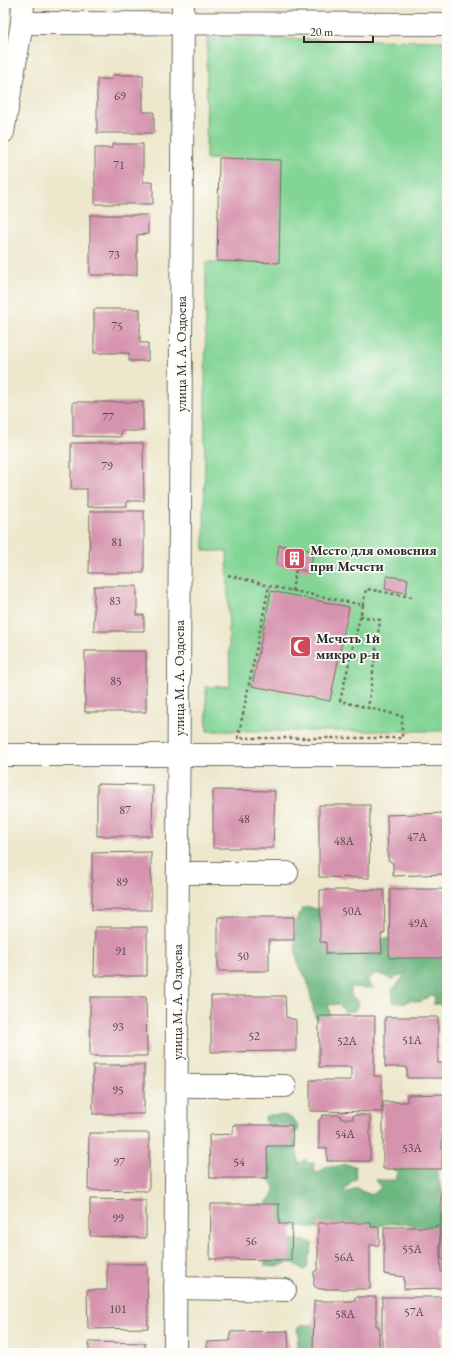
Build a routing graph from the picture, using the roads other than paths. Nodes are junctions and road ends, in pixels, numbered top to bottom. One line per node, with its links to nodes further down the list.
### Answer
1 (22, 13): 2 (street); 4 (street)
2 (183, 13): 3 (street); 6 (street, улица М. А. Оздоева)
3 (447, 24)
4 (3, 132)
5 (3, 755): 6 (street)
6 (178, 755): 7 (street); 8 (street, улица М. А. Оздоева)
7 (447, 755)
8 (178, 873): 9 (street); 10 (street, улица М. А. Оздоева)
9 (287, 873)
10 (176, 1086): 11 (street); 12 (street, улица М. А. Оздоева)
11 (285, 1086)
12 (175, 1288): 13 (street); 14 (street, улица М. А. Оздоева)
13 (285, 1290)
14 (175, 1353)

